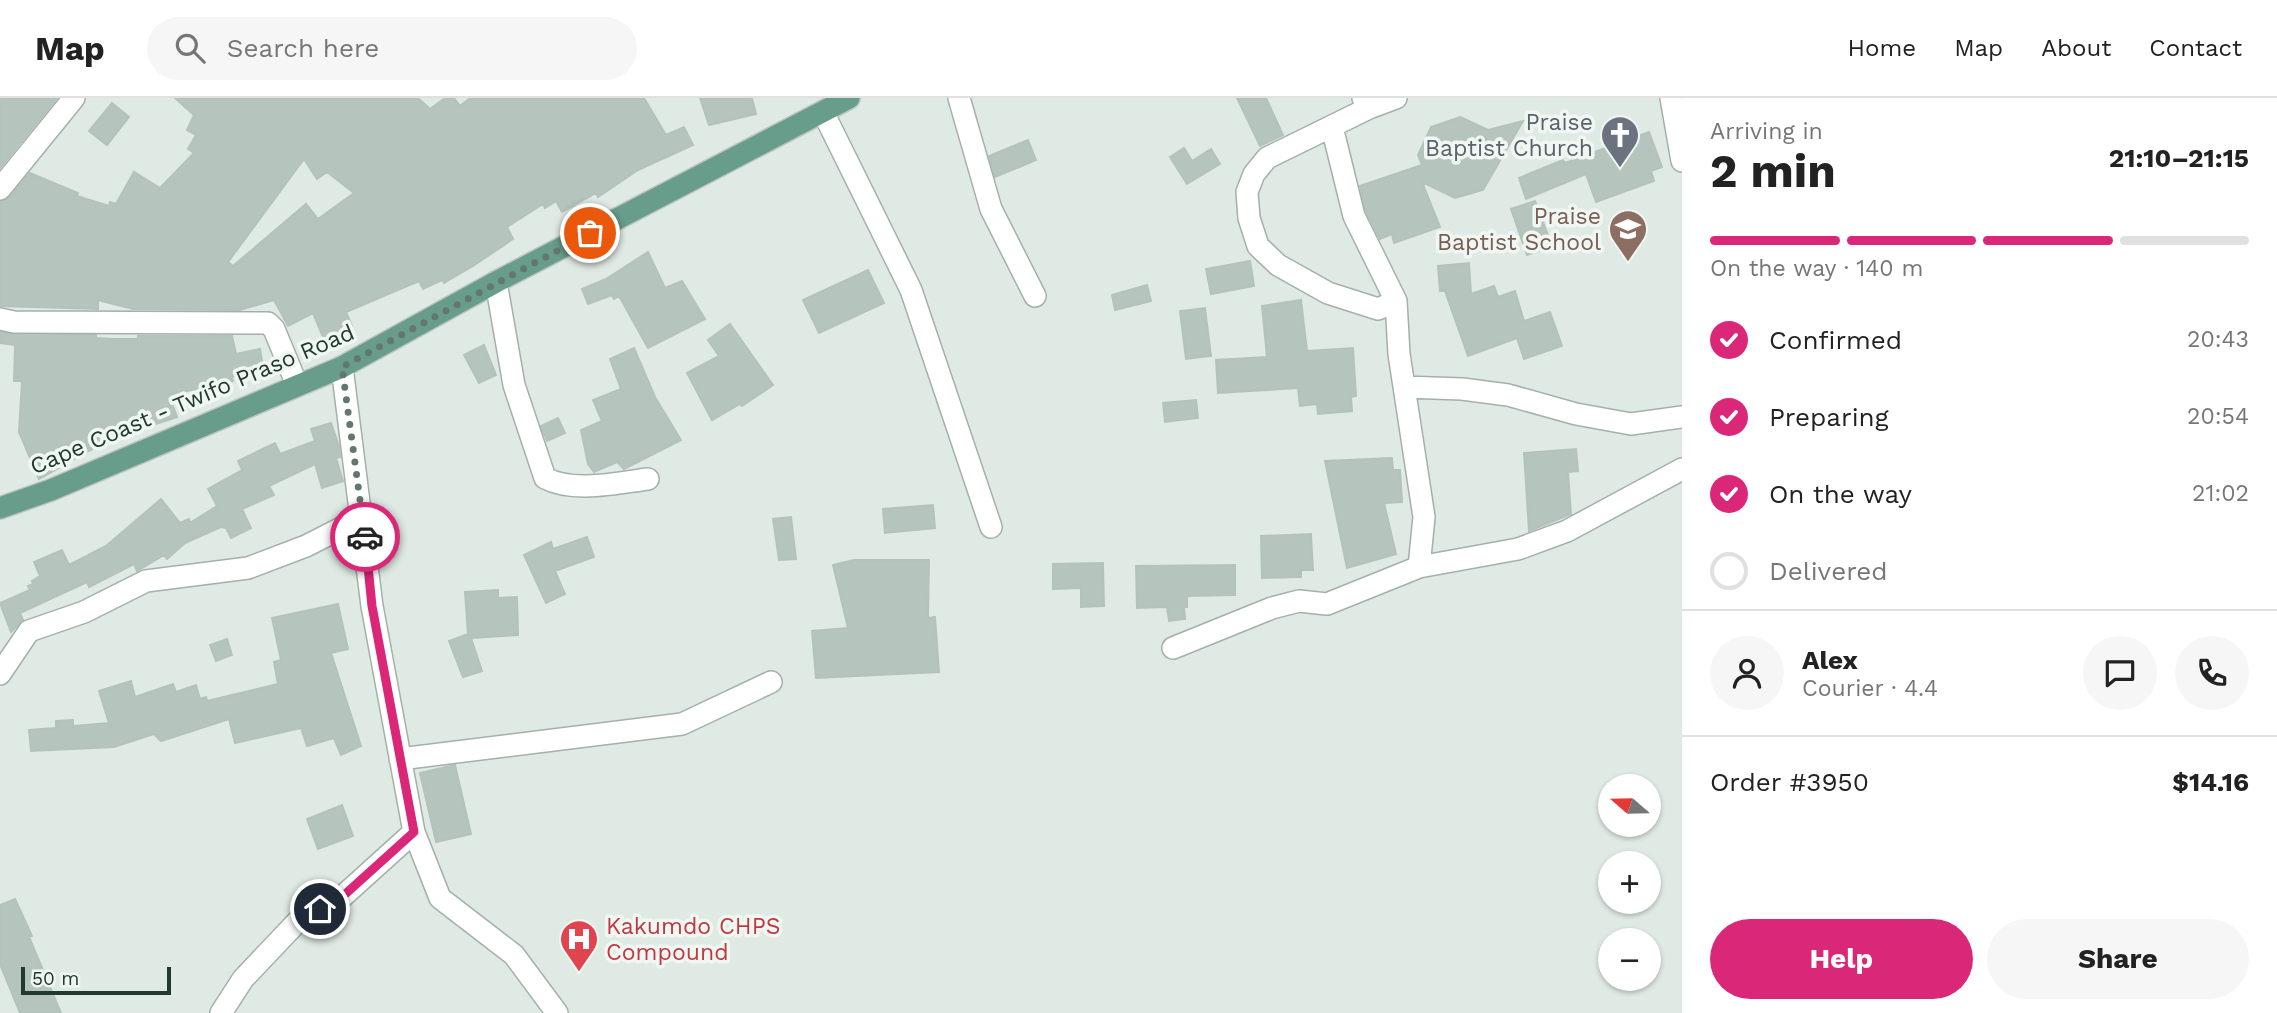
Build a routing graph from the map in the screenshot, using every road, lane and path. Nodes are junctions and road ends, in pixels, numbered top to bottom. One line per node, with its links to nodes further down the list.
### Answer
1 (74, 98): 10 (street)
2 (849, 98): 7 (main road, Cape Coast - Twifo Praso Road)
3 (959, 98): 12 (street)
4 (1395, 98): 6 (street)
5 (1671, 98): 9 (street)
6 (1366, 103): 8 (street)
7 (823, 112): 11 (main road, Cape Coast - Twifo Praso Road); 23 (street)
8 (1332, 127): 13 (street); 13 (street)
9 (1682, 161)
10 (0, 189)
11 (496, 282): 15 (main road, Cape Coast - Twifo Praso Road); 20 (street)
12 (1035, 296)
13 (1395, 301): 17 (street)
14 (0, 319): 16 (street)
15 (342, 367): 16 (main road, Cape Coast - Twifo Praso Road); 22 (street)
16 (297, 385): 21 (main road, Cape Coast - Twifo Praso Road)
17 (1404, 387): 18 (street); 24 (street)
18 (1682, 417)
19 (1682, 469): 24 (street)
20 (648, 479)
21 (0, 508)
22 (363, 517): 26 (street); 28 (street)
23 (991, 527)
24 (1419, 567): 25 (street)
25 (1172, 648)
26 (0, 674)
27 (771, 682): 28 (street)
28 (400, 759): 29 (street)
29 (414, 832): 30 (street); 31 (street)
30 (221, 1013)
31 (557, 1013)

